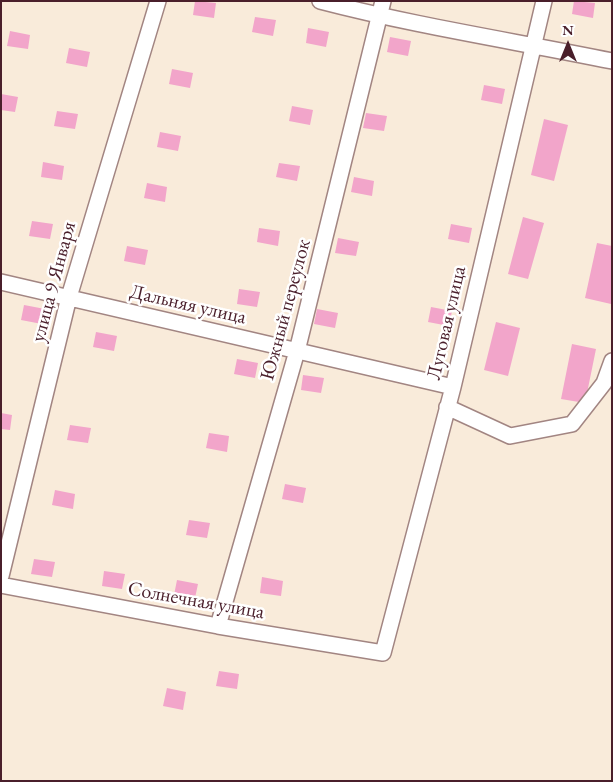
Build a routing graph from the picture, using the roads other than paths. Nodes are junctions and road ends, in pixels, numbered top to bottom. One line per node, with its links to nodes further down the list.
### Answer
1 (158, 1): 9 (street, улица 9 Января)
2 (320, 1): 5 (street)
3 (384, 1): 5 (street, Южный переулок)
4 (544, 1): 6 (street, Луговая улица)
5 (380, 17): 6 (street); 10 (street, Южный переулок)
6 (534, 45): 7 (street); 12 (street, Луговая улица)
7 (612, 61)
8 (1, 282): 9 (street, Дальняя улица)
9 (69, 297): 10 (street, Дальняя улица); 14 (street, улица 9 Января)
10 (297, 351): 12 (street, Дальняя улица); 16 (street, Южный переулок)
11 (612, 361): 13 (street)
12 (453, 387): 13 (street, Луговая улица)
13 (448, 407): 17 (street, Луговая улица)
14 (1, 576)
15 (1, 585): 16 (street, Солнечная улица)
16 (218, 626): 17 (street, Солнечная улица)
17 (383, 654)

